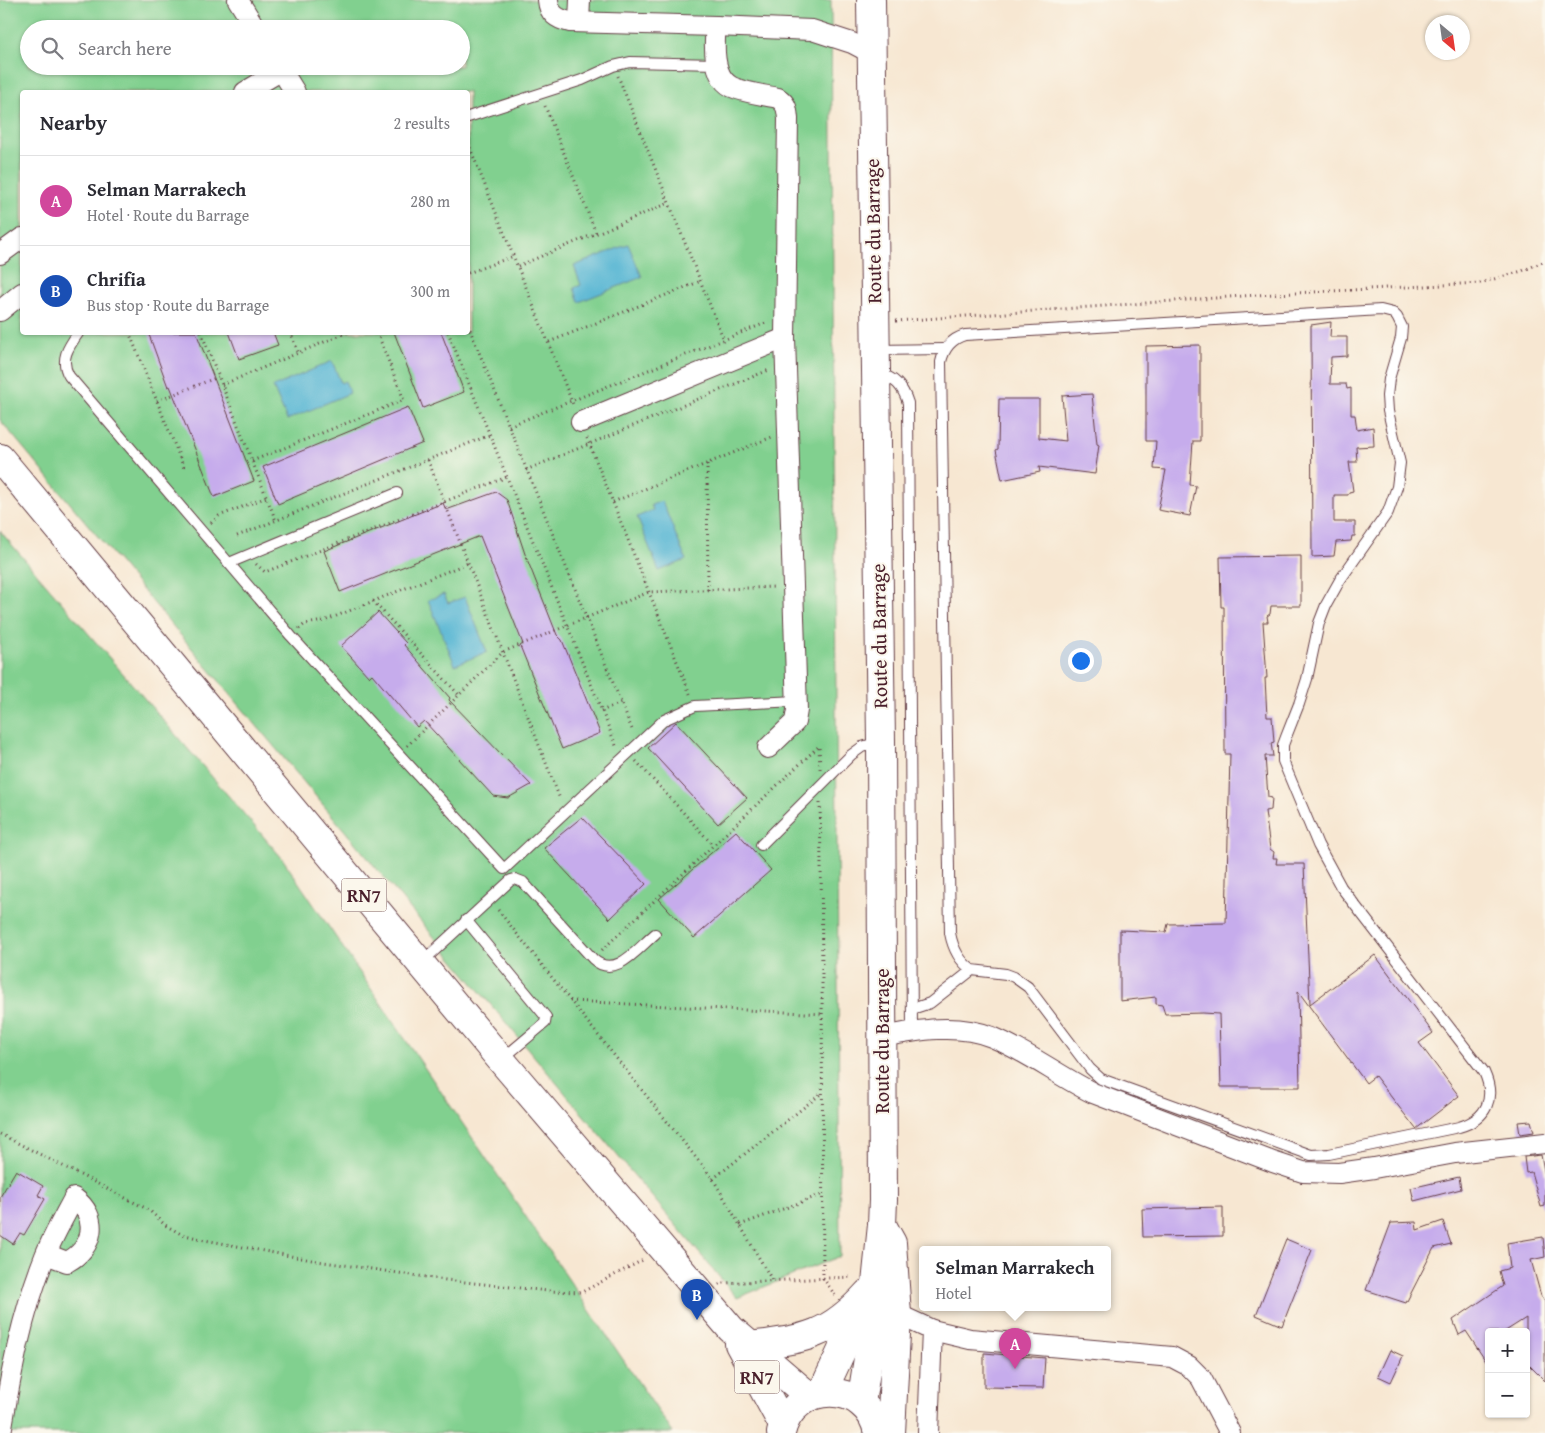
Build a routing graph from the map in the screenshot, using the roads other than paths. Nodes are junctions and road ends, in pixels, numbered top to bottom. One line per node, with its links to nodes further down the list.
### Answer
1 (238, 0): 5 (street)
2 (548, 0): 6 (street)
3 (580, 0): 6 (street)
4 (871, 0): 8 (main road, Route du Barrage)
5 (250, 20)
6 (579, 22): 7 (street)
7 (716, 26): 8 (street); 9 (street)
8 (871, 54): 22 (main road, Route du Barrage)
9 (717, 64): 14 (lane); 20 (street)
10 (270, 75): 12 (street)
11 (285, 75): 13 (street)
12 (248, 90)
13 (294, 90)
14 (470, 115)
15 (20, 239): 16 (street)
16 (0, 254)
17 (20, 295): 18 (street)
18 (0, 311)
19 (77, 335): 26 (lane)
20 (785, 338): 23 (street); 27 (street)
21 (945, 349): 22 (lane); 34 (lane); 34 (lane)
22 (875, 362): 28 (main road, Route du Barrage); 35 (lane)
23 (580, 422)
24 (0, 458): 33 (main road, RN7)
25 (397, 493): 26 (lane)
26 (230, 564): 27 (lane)
27 (797, 701): 29 (street)
28 (881, 741): 30 (lane); 37 (main road, Route du Barrage)
29 (768, 748)
30 (761, 846)
31 (466, 920): 32 (lane); 33 (lane); 38 (lane)
32 (655, 934)
33 (421, 964): 38 (main road, RN7)
34 (972, 970): 35 (lane)
35 (912, 1009): 36 (lane)
36 (912, 1031): 37 (street); 39 (street)
37 (882, 1038): 40 (main road, Route du Barrage)
38 (501, 1060): 45 (main road, RN7)
39 (1545, 1143)
40 (882, 1225): 42 (main road, Route du Barrage); 43 (main road)
41 (46, 1254): 49 (street)
42 (873, 1280): 45 (main road); 46 (main road, Route du Barrage); 47 (main road, Route du Barrage)
43 (897, 1314): 44 (street); 51 (main road)
44 (932, 1330): 52 (street); 53 (street)
45 (741, 1338): 46 (main road, RN7); 48 (main road, RN7)
46 (816, 1395): 47 (main road); 48 (main road, RN7)
47 (862, 1403): 50 (main road)
48 (782, 1429)
49 (1, 1433)
50 (878, 1433)
51 (891, 1433)
52 (928, 1433)
53 (1230, 1433)

